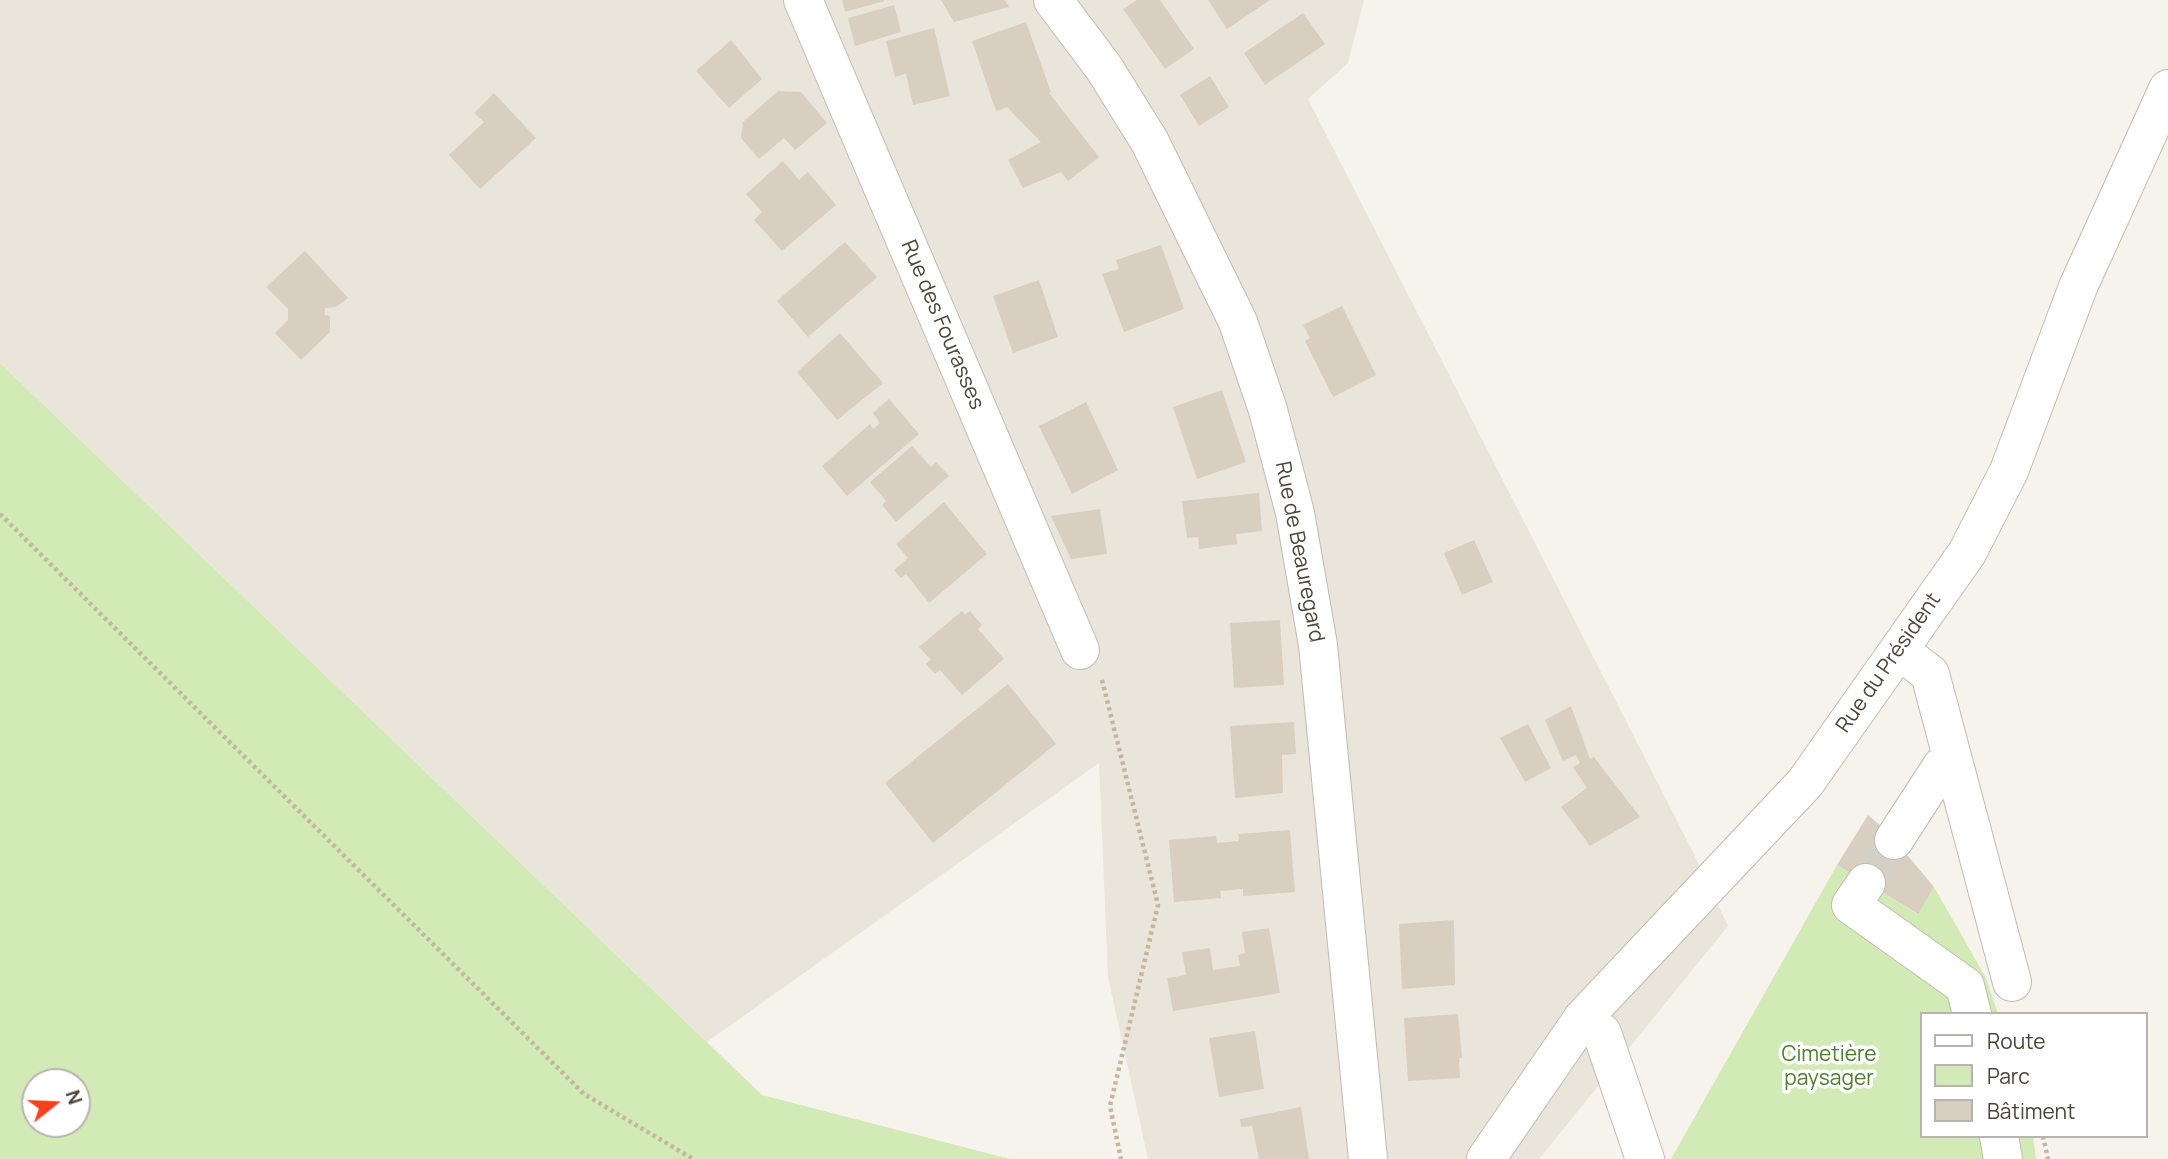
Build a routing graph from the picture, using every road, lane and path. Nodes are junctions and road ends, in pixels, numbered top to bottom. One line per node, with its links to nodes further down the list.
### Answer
1 (803, 0): 5 (street, Rue des Fourasses)
2 (1053, 0): 17 (street, Rue de Beauregard)
3 (2168, 89): 6 (street, Rue du Président)
4 (0, 514): 15 (path)
5 (1080, 650): 16 (path)
6 (1899, 650): 7 (street); 12 (street, Rue du Président)
7 (1954, 763): 8 (street); 10 (street)
8 (1894, 840)
9 (1866, 883): 11 (street)
10 (2012, 982)
11 (1972, 1012)
12 (1583, 1018): 18 (street, Rue du Président); 19 (street)
13 (1999, 1138): 20 (street)
14 (2043, 1138): 21 (path)
15 (693, 1159)
16 (1121, 1159)
17 (1368, 1159)
18 (1486, 1159)
19 (1645, 1159)
20 (2003, 1159)
21 (2048, 1159)

